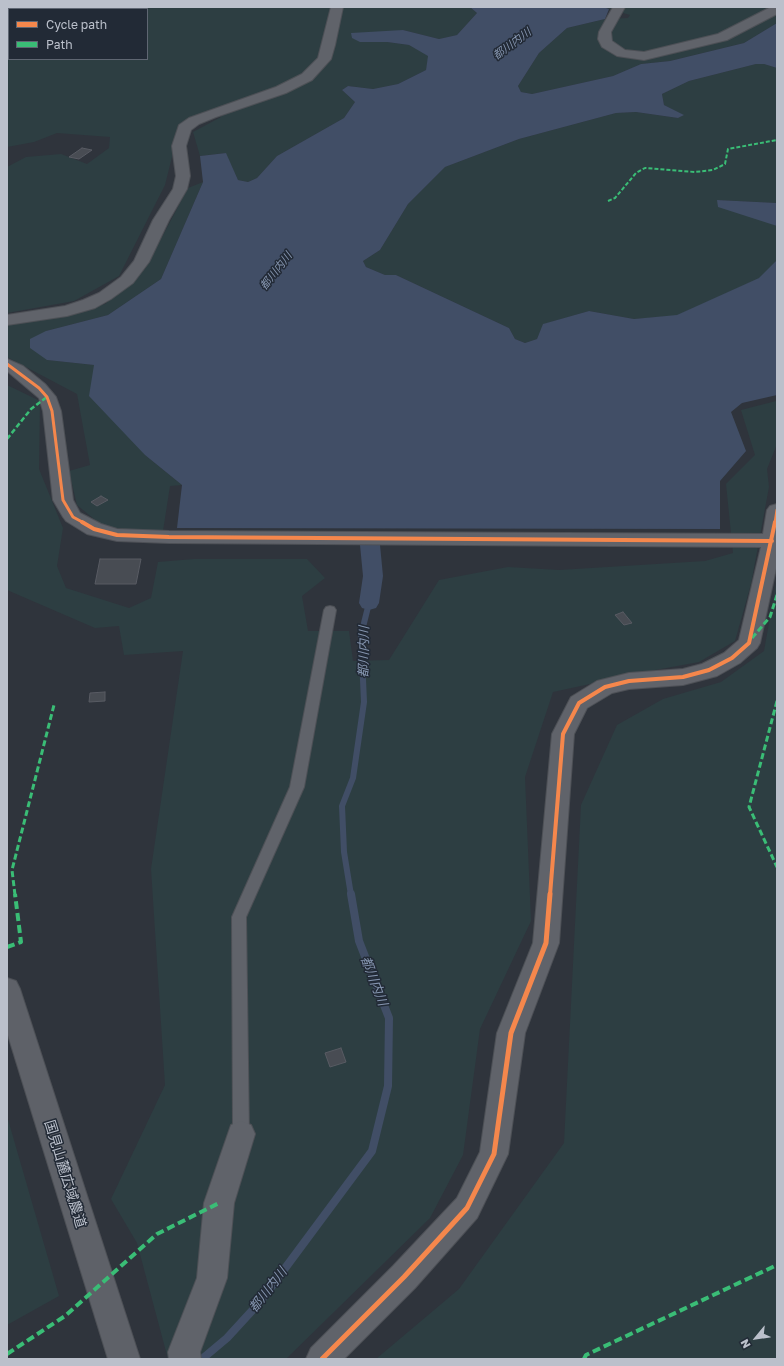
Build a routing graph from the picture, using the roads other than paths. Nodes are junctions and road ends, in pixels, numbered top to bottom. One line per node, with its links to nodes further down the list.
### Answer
1 (338, 7): 4 (street)
2 (619, 7): 3 (street)
3 (777, 9)
4 (7, 320)
5 (7, 364): 7 (street)
6 (777, 510): 7 (street)
7 (772, 541): 13 (street)
8 (330, 610): 10 (lane)
9 (7, 989): 12 (street, 国見山麓広域農道)
10 (241, 1134): 11 (street)
11 (185, 1355)
12 (124, 1359)
13 (322, 1359)

